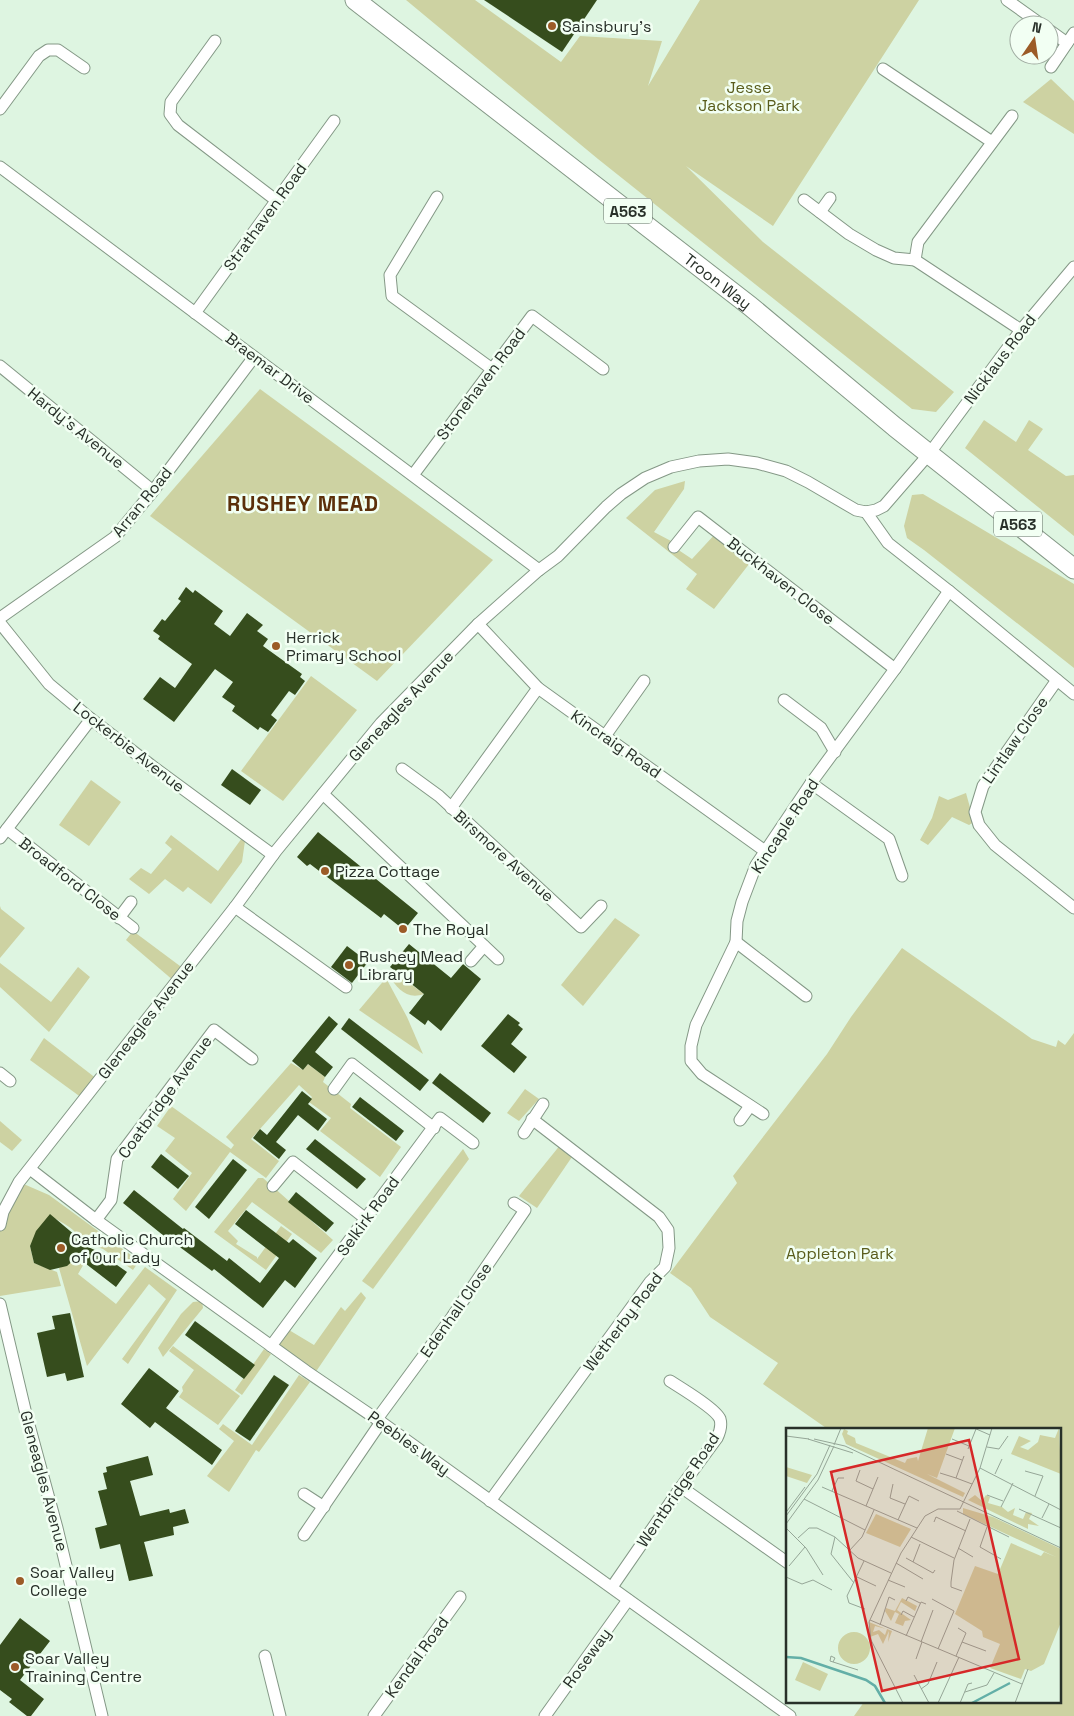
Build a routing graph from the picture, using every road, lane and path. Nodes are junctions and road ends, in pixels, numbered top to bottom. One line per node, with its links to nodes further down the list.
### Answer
1 (355, 0): 27 (highway, Troon Way / A563)
2 (1007, 0): 3 (street)
3 (1028, 15)
4 (1070, 38): 6 (street)
5 (216, 41): 17 (street)
6 (1051, 67)
7 (84, 68): 9 (street)
8 (883, 69): 12 (street)
9 (0, 108)
10 (1012, 116): 12 (street)
11 (334, 121): 17 (street, Strathaven Road)
12 (992, 142): 19 (street)
13 (0, 167): 21 (street, Braemar Drive)
14 (437, 197): 25 (street)
15 (830, 198): 18 (street)
16 (804, 200): 18 (street)
17 (277, 201): 21 (street, Strathaven Road)
18 (820, 212): 19 (street)
19 (915, 260): 22 (street)
20 (1074, 267): 22 (street, Nicklaus Road)
21 (195, 312): 23 (street, Braemar Drive)
22 (1021, 330): 27 (street, Nicklaus Road)
23 (254, 356): 28 (street, Braemar Drive); 29 (street, Arran Road)
24 (0, 366): 29 (street, Hardy's Avenue)
25 (492, 369): 26 (street, Stonehaven Road); 28 (street, Stonehaven Road)
26 (603, 369)
27 (929, 454): 30 (street); 32 (highway, Troon Way / A563)
28 (413, 474): 33 (street, Braemar Drive)
29 (153, 491): 35 (street, Arran Road)
30 (866, 512): 33 (street, Gleneagles Avenue); 34 (street)
31 (674, 547): 38 (street, Buckhaven Close)
32 (1074, 569)
33 (539, 570): 37 (street, Gleneagles Avenue)
34 (949, 591): 38 (street, Kincaple Road); 39 (street)
35 (0, 618)
36 (0, 623): 44 (street, Lockerbie Avenue)
37 (478, 624): 41 (street, Kincraig Road); 49 (street, Gleneagles Avenue)
38 (895, 669): 46 (street, Kincaple Road)
39 (1056, 680): 42 (street); 58 (street, Lintlaw Close)
40 (644, 681): 45 (street)
41 (538, 688): 45 (street, Kincraig Road); 50 (street)
42 (1074, 694)
43 (784, 700): 46 (street)
44 (91, 719): 51 (street); 53 (street, Lockerbie Avenue)
45 (605, 736): 52 (street, Kincraig Road)
46 (834, 752): 48 (street, Kincaple Road)
47 (402, 768): 50 (street, Birsmore Avenue)
48 (811, 783): 52 (street, Kincaple Road); 54 (street)
49 (323, 794): 53 (street, Gleneagles Avenue); 62 (street)
50 (451, 808): 56 (street, Birsmore Avenue)
51 (4, 834): 59 (street, Broadford Close)
52 (765, 851): 61 (street, Kincaple Road)
53 (273, 855): 57 (street, Gleneagles Avenue)
54 (902, 876)
55 (131, 902): 59 (street)
56 (601, 906)
57 (236, 907): 65 (street); 79 (street, Gleneagles Avenue)
58 (1074, 908)
59 (119, 918): 60 (street, Broadford Close)
60 (132, 928)
61 (736, 942): 66 (street); 72 (street, Kincaple Road)
62 (484, 946): 63 (street); 64 (street)
63 (498, 959)
64 (471, 961)
65 (346, 987)
66 (806, 996)
67 (252, 1059): 85 (street, Coatbridge Avenue)
68 (0, 1073): 69 (street)
69 (10, 1080)
70 (334, 1089): 76 (street)
71 (543, 1104): 74 (street)
72 (750, 1106): 73 (street, Kincaple Road); 75 (street)
73 (762, 1114)
74 (532, 1119): 77 (street); 93 (street, Wetherby Road)
75 (740, 1120)
76 (434, 1128): 78 (street); 84 (street, Selkirk Road)
77 (524, 1133)
78 (473, 1142)
79 (30, 1169): 85 (street, Peebles Way); 86 (street, Gleneagles Avenue)
80 (273, 1186): 84 (street)
81 (514, 1203): 82 (street)
82 (525, 1210): 83 (street); 90 (street, Edenhall Close)
83 (535, 1218)
84 (366, 1219): 88 (street, Selkirk Road)
85 (96, 1220): 88 (street, Peebles Way)
86 (0, 1225)
87 (0, 1304): 101 (street, Gleneagles Avenue)
88 (270, 1346): 90 (street, Peebles Way)
89 (670, 1381): 91 (street, Wentbridge Road)
90 (379, 1420): 93 (street, Peebles Way); 94 (street, Edenhall Close)
91 (681, 1487): 96 (street); 97 (street, Wentbridge Road)
92 (304, 1494): 94 (street)
93 (490, 1501): 97 (street, Peebles Way)
94 (324, 1507): 95 (street, Edenhall Close)
95 (304, 1535)
96 (786, 1562)
97 (612, 1587): 99 (street, Peebles Way)
98 (460, 1598): 103 (street, Kendal Road)
99 (628, 1600): 104 (street, Roseway); 105 (street, Peebles Way)
100 (265, 1656): 102 (street)
101 (102, 1716)
102 (280, 1716)
103 (374, 1716)
104 (545, 1716)
105 (790, 1716)

